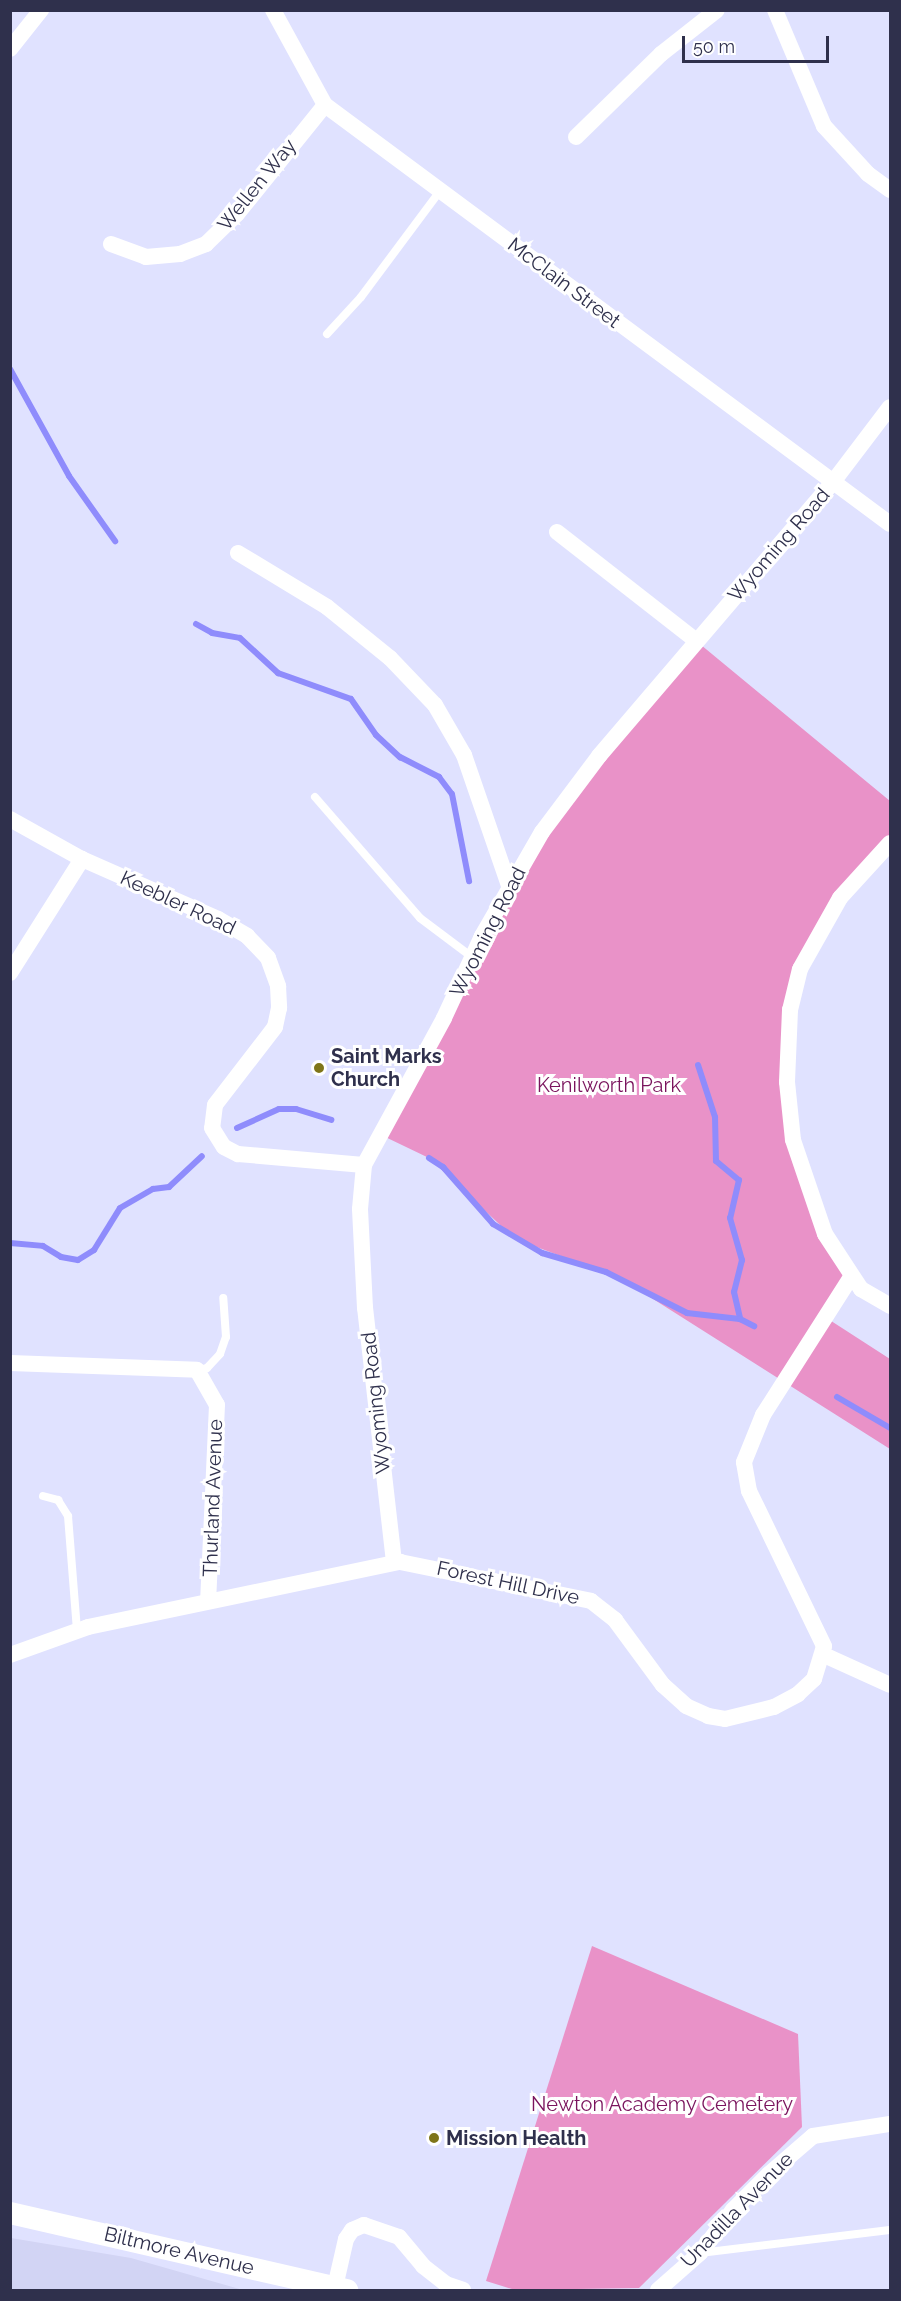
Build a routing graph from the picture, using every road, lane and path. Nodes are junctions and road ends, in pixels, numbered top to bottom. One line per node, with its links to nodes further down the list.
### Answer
1 (41, 10): 5 (street)
2 (273, 10): 6 (street, McClain Street)
3 (717, 10): 7 (street)
4 (775, 10): 8 (street)
5 (10, 49)
6 (325, 105): 9 (street, McClain Street); 10 (street, Wellen Way)
7 (576, 137)
8 (891, 190)
9 (440, 191): 11 (lane); 13 (street, McClain Street)
10 (111, 244)
11 (327, 334)
12 (891, 407): 13 (street, Wyoming Road)
13 (833, 482): 14 (street, McClain Street); 17 (street, Wyoming Road)
14 (891, 524)
15 (557, 532): 17 (street)
16 (238, 553): 22 (street)
17 (695, 640): 22 (street, Wyoming Road)
18 (315, 797): 23 (lane)
19 (10, 819): 21 (street)
20 (891, 843): 26 (street)
21 (82, 859): 24 (street); 25 (street, Keebler Road)
22 (509, 886): 23 (street, Wyoming Road)
23 (472, 957): 25 (street, Wyoming Road)
24 (10, 973)
25 (364, 1165): 32 (street, Wyoming Road)
26 (850, 1277): 28 (street); 36 (street)
27 (223, 1298): 30 (lane)
28 (891, 1306)
29 (10, 1363): 30 (street)
30 (197, 1370): 33 (street, Thurland Avenue)
31 (43, 1496): 34 (lane)
32 (394, 1562): 33 (street, Forest Hill Drive); 36 (street, Forest Hill Drive)
33 (208, 1601): 34 (street, Forest Hill Drive)
34 (77, 1630): 35 (street, Forest Hill Drive)
35 (10, 1655)
36 (824, 1655): 37 (street)
37 (891, 1685)
38 (891, 2124): 41 (street, Unadilla Avenue)
39 (10, 2213): 42 (main road, Biltmore Avenue)
40 (891, 2230): 41 (lane)
41 (700, 2253): 44 (street, Unadilla Avenue)
42 (341, 2289): 43 (street)
43 (463, 2290)
44 (658, 2290)

